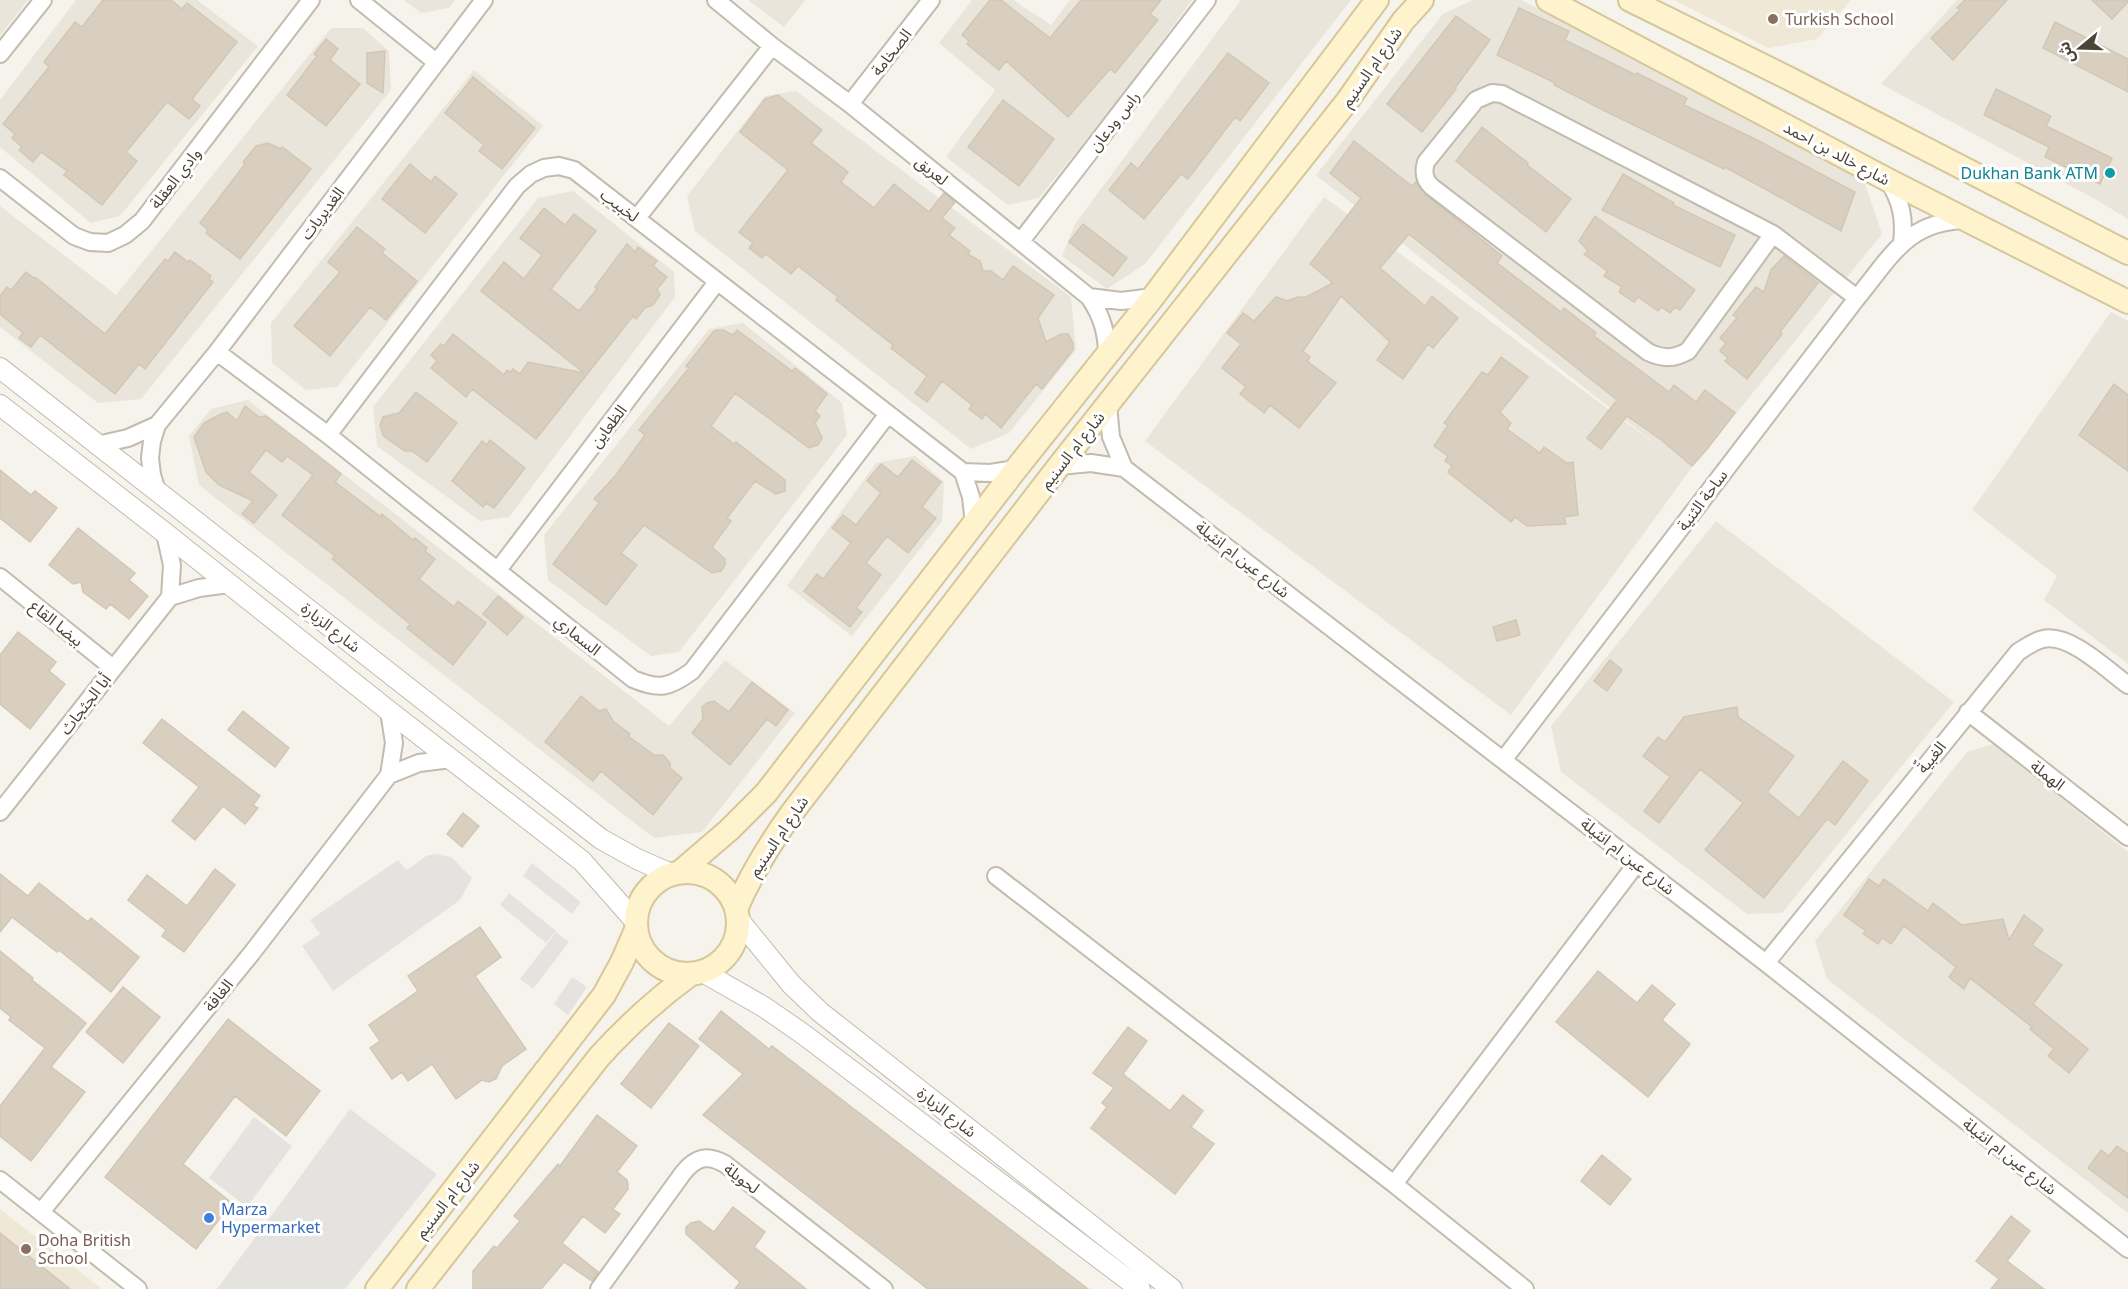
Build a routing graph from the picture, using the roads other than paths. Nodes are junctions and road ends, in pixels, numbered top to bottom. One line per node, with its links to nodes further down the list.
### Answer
1 (43, 0): 13 (street)
2 (311, 0): 16 (street, وادي العقلة)
3 (359, 0): 14 (street)
4 (484, 0): 14 (street, الغديريات)
5 (716, 0): 12 (street, لعريق)
6 (931, 0): 15 (street, الصخامة)
7 (1208, 0): 21 (street, راس ودعان)
8 (1377, 0): 26 (main road, شارع ام السنيم)
9 (1422, 0): 33 (main road, شارع ام السنيم)
10 (1548, 0): 17 (main road, شارع خالد بن احمد)
11 (1630, 0): 23 (main road)
12 (772, 46): 15 (street, لعريق); 18 (street)
13 (0, 54)
14 (436, 62): 29 (street, الغديريات)
15 (850, 104): 21 (street, لعريق)
16 (0, 178)
17 (1888, 180): 19 (main road, شارع خالد بن احمد); 22 (street)
18 (637, 218): 24 (street, لخبيب); 36 (street, لخبيب)
19 (1967, 220): 22 (street, ساحة الثنية); 28 (main road, شارع خالد بن احمد)
20 (1773, 234): 20 (street); 27 (street)
21 (1021, 242): 25 (street, لعريق)
22 (1902, 243): 27 (street, ساحة الثنية)
23 (2128, 253)
24 (717, 282): 34 (street, لخبيب); 45 (street, الظعاين)
25 (1089, 297): 26 (street); 30 (street, لعريق)
26 (1153, 297): 30 (main road, شارع ام السنيم)
27 (1857, 298): 54 (street, ساحة الثنية)
28 (2128, 302)
29 (217, 352): 35 (street, الغديريات); 36 (street, السماري)
30 (1107, 356): 40 (main road, شارع ام السنيم)
31 (0, 368): 37 (street, شارع الزبارة)
32 (0, 405): 44 (street, شارع الزبارة)
33 (1108, 405): 38 (main road, شارع ام السنيم); 39 (street, شارع عين ام انثيلة)
34 (888, 414): 41 (street, لخبيب); 45 (street, السماري)
35 (157, 425): 37 (street, الغديريات); 42 (street, الغديريات)
36 (328, 435): 45 (street, السماري)
37 (97, 445): 42 (street, شارع الزبارة)
38 (1059, 466): 39 (street, شارع عين ام انثيلة); 61 (main road, شارع ام السنيم)
39 (1124, 468): 54 (street, شارع عين ام انثيلة)
40 (1016, 469): 41 (street); 43 (main road, شارع ام السنيم)
41 (963, 472): 43 (street)
42 (157, 491): 59 (street, شارع الزبارة)
43 (974, 524): 59 (main road, شارع ام السنيم)
44 (165, 533): 47 (street, شارع الزبارة); 48 (street)
45 (498, 570)
46 (0, 577): 49 (street, بيضا القاع)
47 (229, 584): 48 (street); 51 (street, شارع الزبارة)
48 (170, 597): 49 (street, أبا الجثجاث)
49 (113, 668): 56 (street, أبا الجثجاث)
50 (2128, 685): 52 (street, الغبيةّ)
51 (388, 711): 53 (street, شارع الزبارة); 55 (street, الغافة)
52 (1968, 712): 57 (street, الهملة); 63 (street, الغبيةّ)
53 (451, 759): 55 (street); 62 (street, شارع الزبارة)
54 (1504, 759): 58 (street, شارع عين ام انثيلة)
55 (389, 775): 67 (street, الغافة)
56 (0, 812)
57 (2128, 837)
58 (1637, 863): 63 (street, شارع عين ام انثيلة); 66 (street)
59 (675, 873): 61 (main road); 62 (main road)
60 (996, 876): 66 (street)
61 (737, 914): 64 (main road); 75 (street, شارع الزبارة)
62 (636, 925): 64 (main road); 71 (main road, شارع ام السنيم)
63 (1766, 963): 68 (street, شارع عين ام انثيلة)
64 (697, 973): 69 (main road, شارع ام السنيم); 74 (street, شارع الزبارة)
65 (0, 1180): 67 (street)
66 (1394, 1184): 76 (street)
67 (41, 1212): 70 (street)
68 (2128, 1249)
69 (427, 1283)
70 (138, 1289)
71 (377, 1289)
72 (599, 1289): 73 (street, لحويلة)
73 (884, 1289)
74 (1140, 1289)
75 (1172, 1289)
76 (1525, 1289)

